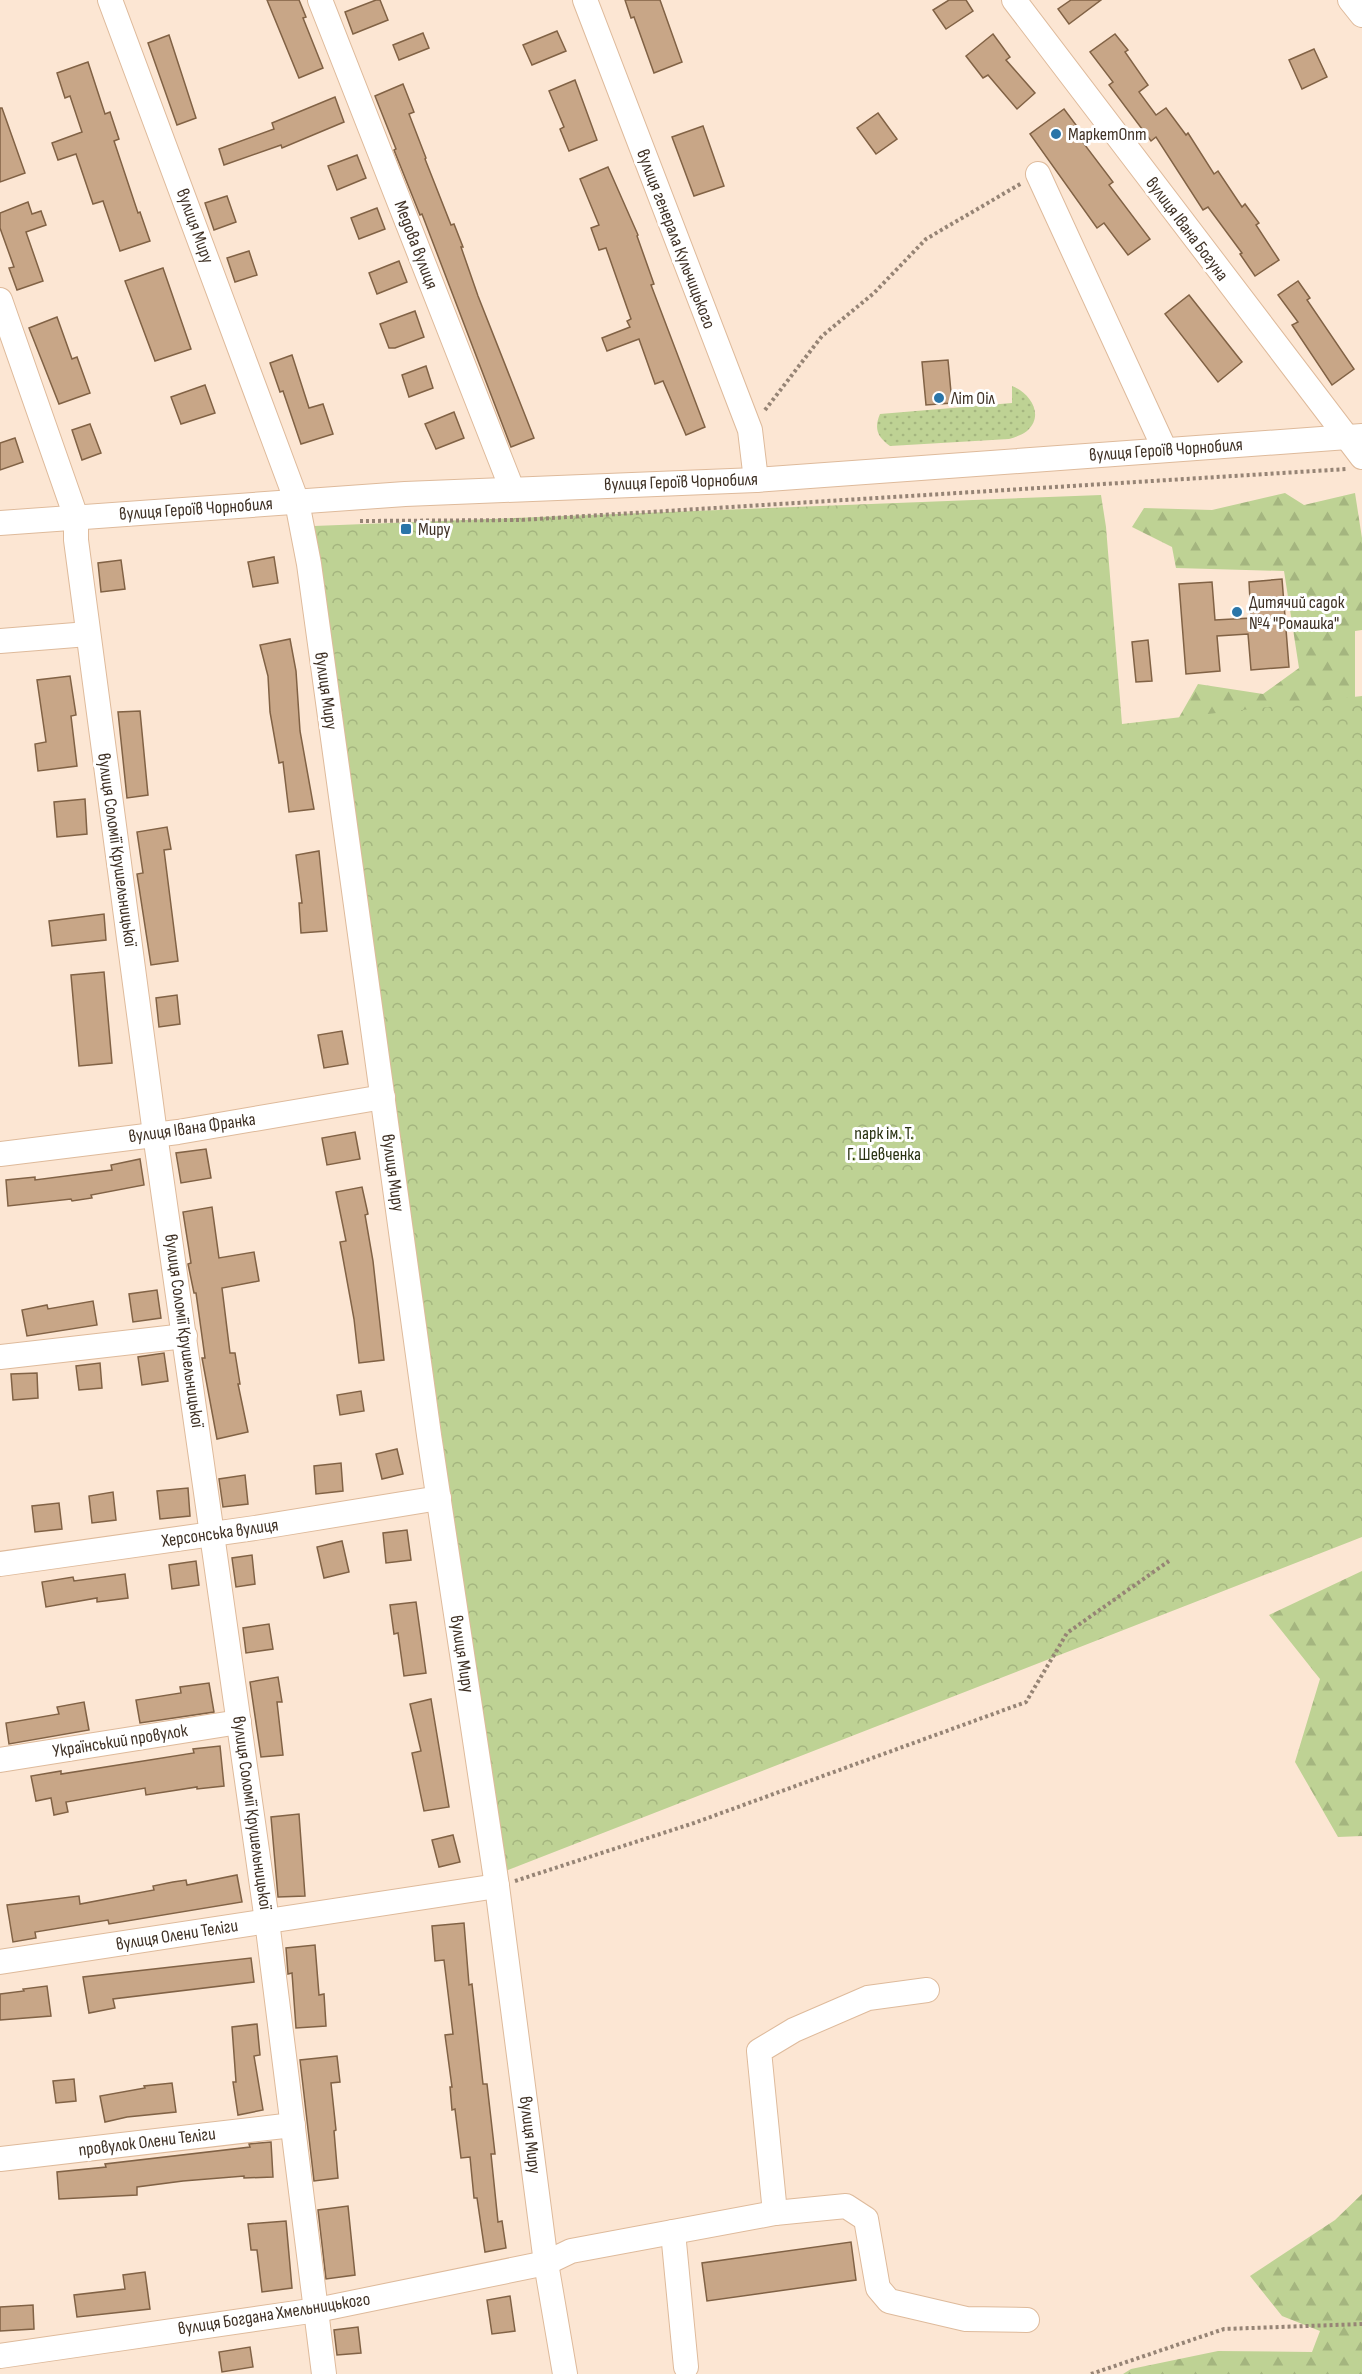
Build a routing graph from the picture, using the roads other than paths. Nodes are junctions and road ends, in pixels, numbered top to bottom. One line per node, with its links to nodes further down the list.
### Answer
1 (110, 0): 14 (street, вулиця Миру)
2 (320, 0): 13 (street, Медова вулиця)
3 (585, 0): 12 (street, вулиця генерала Кульчицького)
4 (1014, 0): 9 (street, вулиця Івана Богуна)
5 (1350, 0): 6 (street)
6 (1362, 15)
7 (1038, 174): 10 (street)
8 (0, 300): 15 (street, вулиця Соломії Крушельницької)
9 (1354, 436): 10 (street, вулиця Героїв Чорнобиля); 11 (street, вулиця Івана Богуна)
10 (1166, 450): 12 (street, вулиця Героїв Чорнобиля)
11 (1356, 463)
12 (756, 480): 13 (street, вулиця Героїв Чорнобиля)
13 (512, 489): 14 (street, вулиця Героїв Чорнобиля)
14 (297, 502): 15 (street, вулиця Героїв Чорнобиля); 19 (street, вулиця Миру)
15 (76, 517): 16 (street, вулиця Героїв Чорнобиля); 17 (street, вулиця Соломії Крушельницької)
16 (0, 523)
17 (88, 634): 18 (street); 20 (street, вулиця Соломії Крушельницької)
18 (0, 641)
19 (382, 1097): 20 (street, вулиця Івана Франка); 24 (street, вулиця Миру)
20 (155, 1134): 21 (street, вулиця Івана Франка); 22 (street, вулиця Соломії Крушельницької)
21 (0, 1154)
22 (184, 1336): 23 (street); 25 (street, вулиця Соломії Крушельницької)
23 (0, 1357)
24 (439, 1498): 25 (street, Херсонська вулиця); 29 (street, вулиця Миру)
25 (213, 1534): 26 (street, Херсонська вулиця); 27 (street, вулиця Соломії Крушельницької)
26 (0, 1564)
27 (239, 1722): 28 (street, Український провулок); 30 (street, вулиця Соломії Крушельницької)
28 (0, 1760)
29 (497, 1886): 30 (street, вулиця Олени Теліги); 37 (street, вулиця Миру)
30 (267, 1921): 31 (street, вулиця Олени Теліги); 33 (street, вулиця Соломії Крушельницької)
31 (0, 1962)
32 (927, 1990): 35 (street)
33 (293, 2125): 34 (street, провулок Олени Теліги); 38 (street, вулиця Соломії Крушельницької)
34 (0, 2159)
35 (775, 2213): 36 (street, вулиця Богдана Хмельницького); 39 (street, вулиця Богдана Хмельницького)
36 (673, 2232): 37 (street, вулиця Богдана Хмельницького); 41 (street)
37 (546, 2263): 38 (street, вулиця Богдана Хмельницького); 43 (street, вулиця Миру)
38 (317, 2310): 40 (street, вулиця Богдана Хмельницького); 42 (street, вулиця Соломії Крушельницької)
39 (1027, 2320)
40 (0, 2356)
41 (686, 2367)
42 (324, 2374)
43 (565, 2374)

